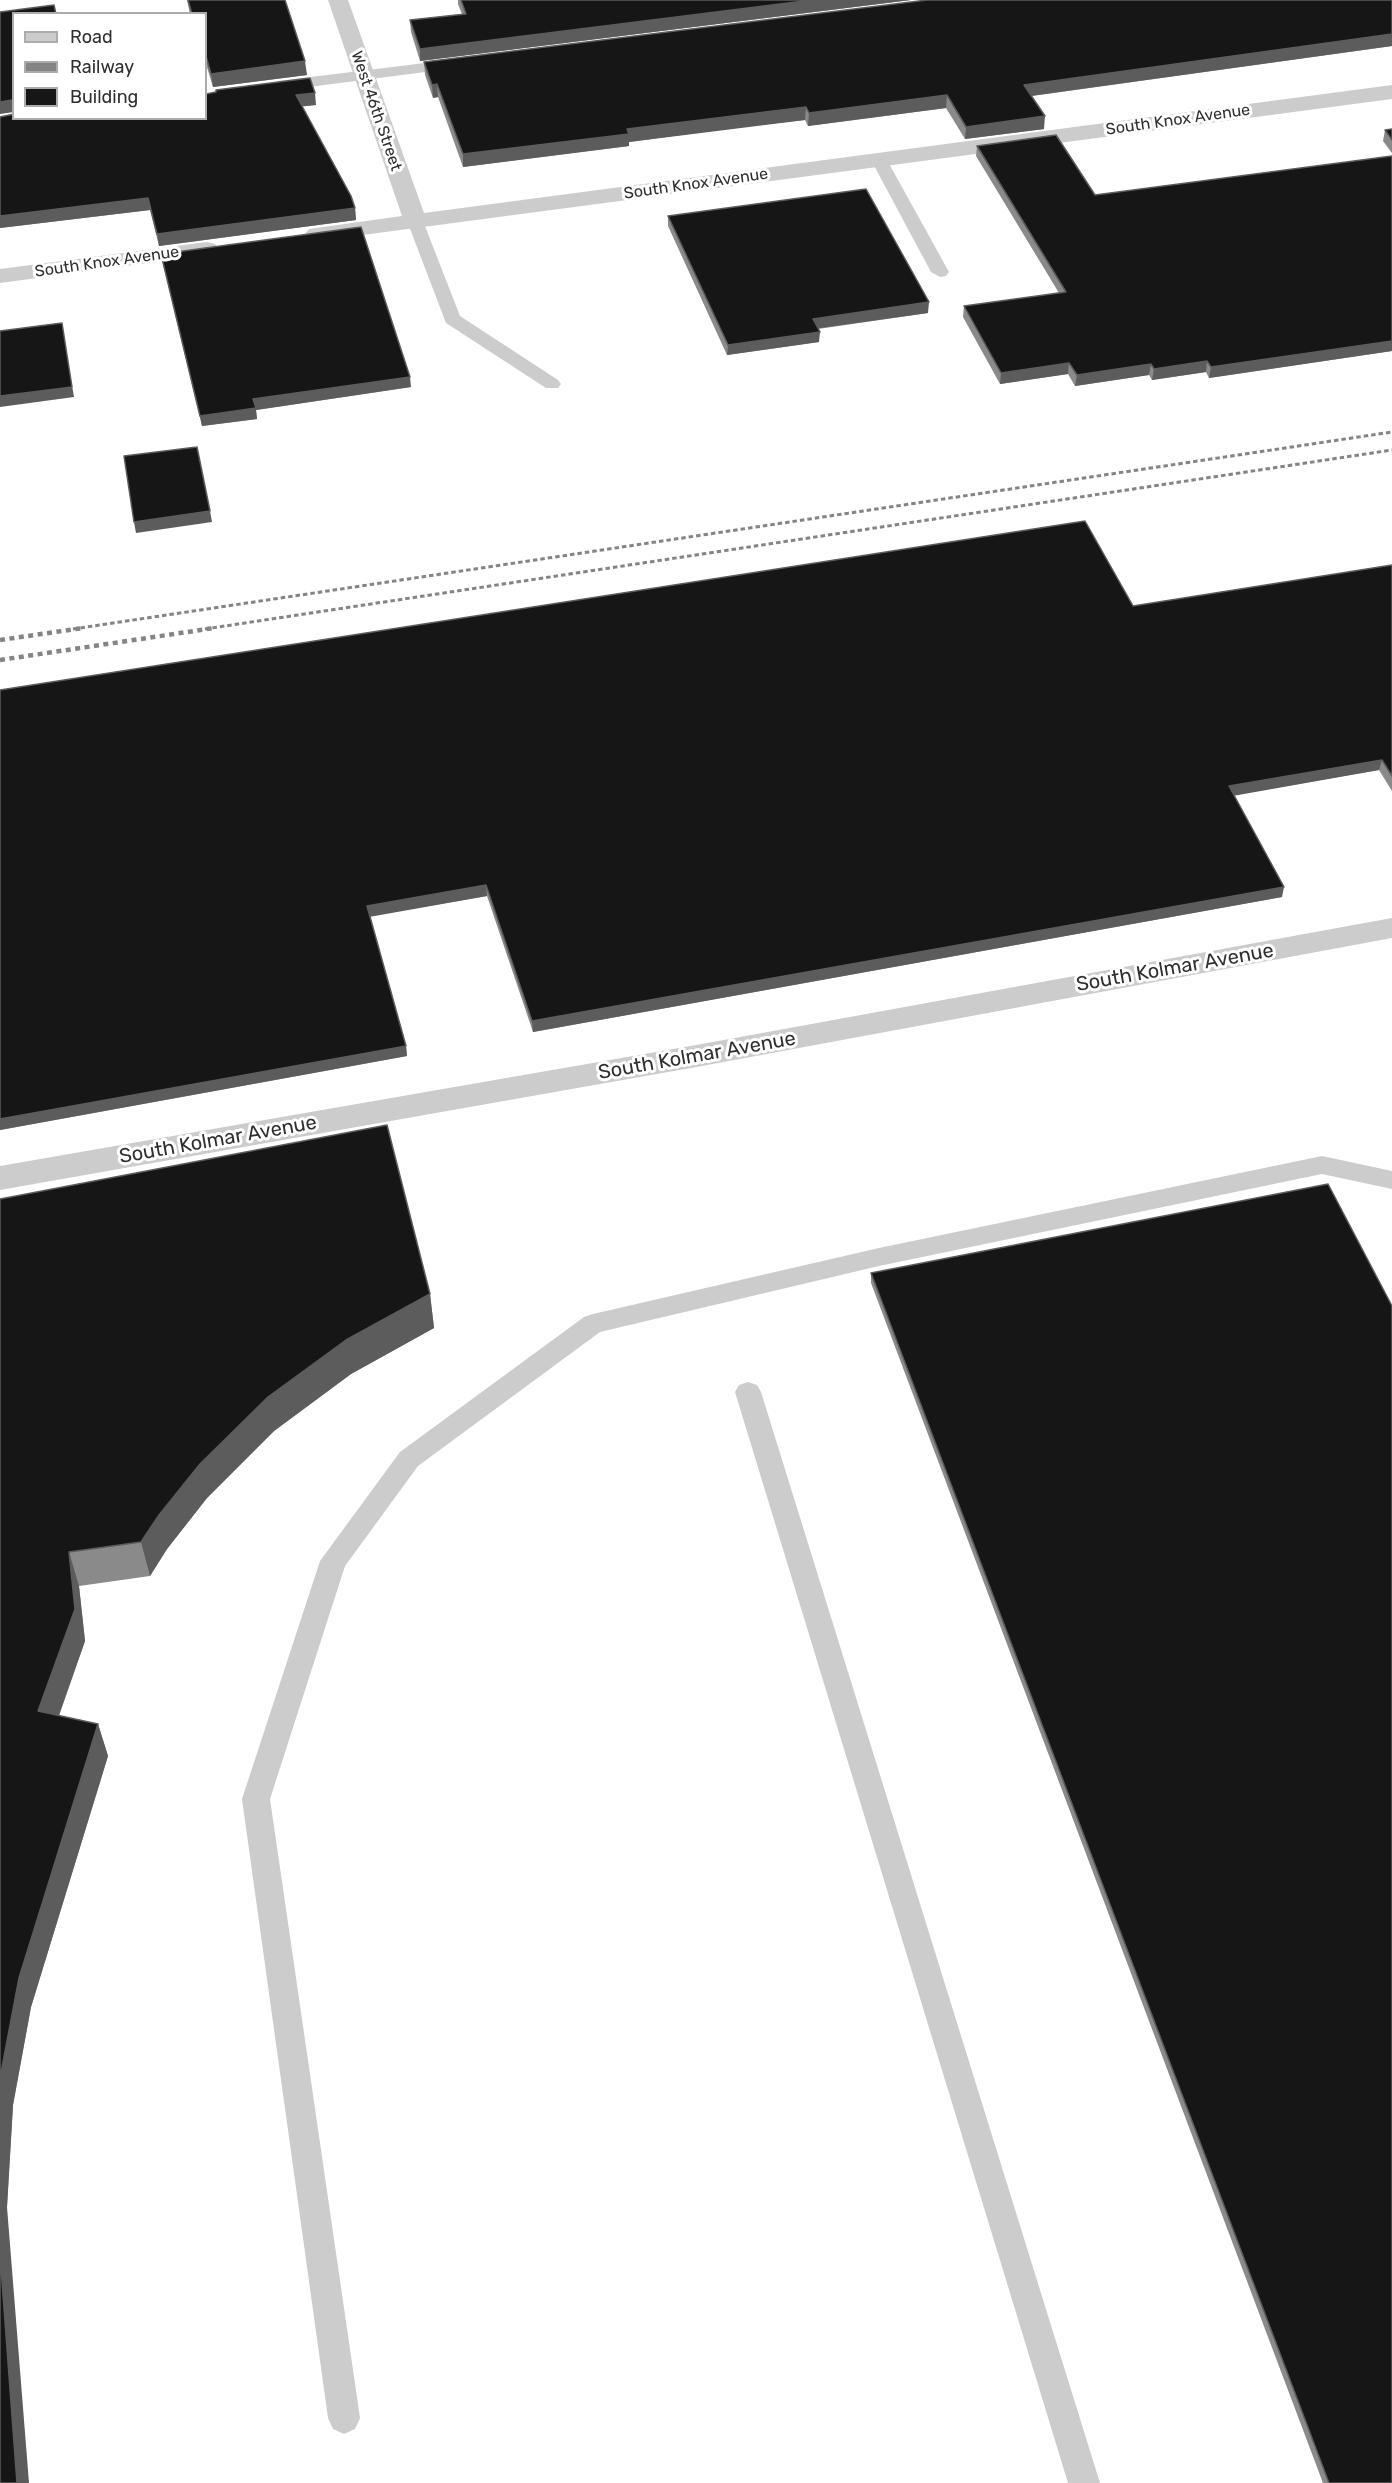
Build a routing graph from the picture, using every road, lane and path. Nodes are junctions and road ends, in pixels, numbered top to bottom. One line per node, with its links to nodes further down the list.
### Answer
1 (338, 0): 3 (street, West 46th Street)
2 (471, 62): 3 (lane)
3 (364, 76): 4 (lane); 7 (street, West 46th Street)
4 (262, 88)
5 (1392, 92): 6 (street, South Knox Avenue)
6 (879, 160): 7 (street, South Knox Avenue); 10 (lane)
7 (415, 221): 8 (street, South Knox Avenue); 12 (lane)
8 (296, 237)
9 (225, 246): 11 (street, South Knox Avenue)
10 (940, 272)
11 (0, 276)
12 (552, 384)
13 (1392, 928): 14 (street, South Kolmar Avenue)
14 (0, 1178)
15 (1392, 1180): 17 (lane)
16 (748, 1392): 18 (lane)
17 (344, 2418)
18 (1084, 2483)

